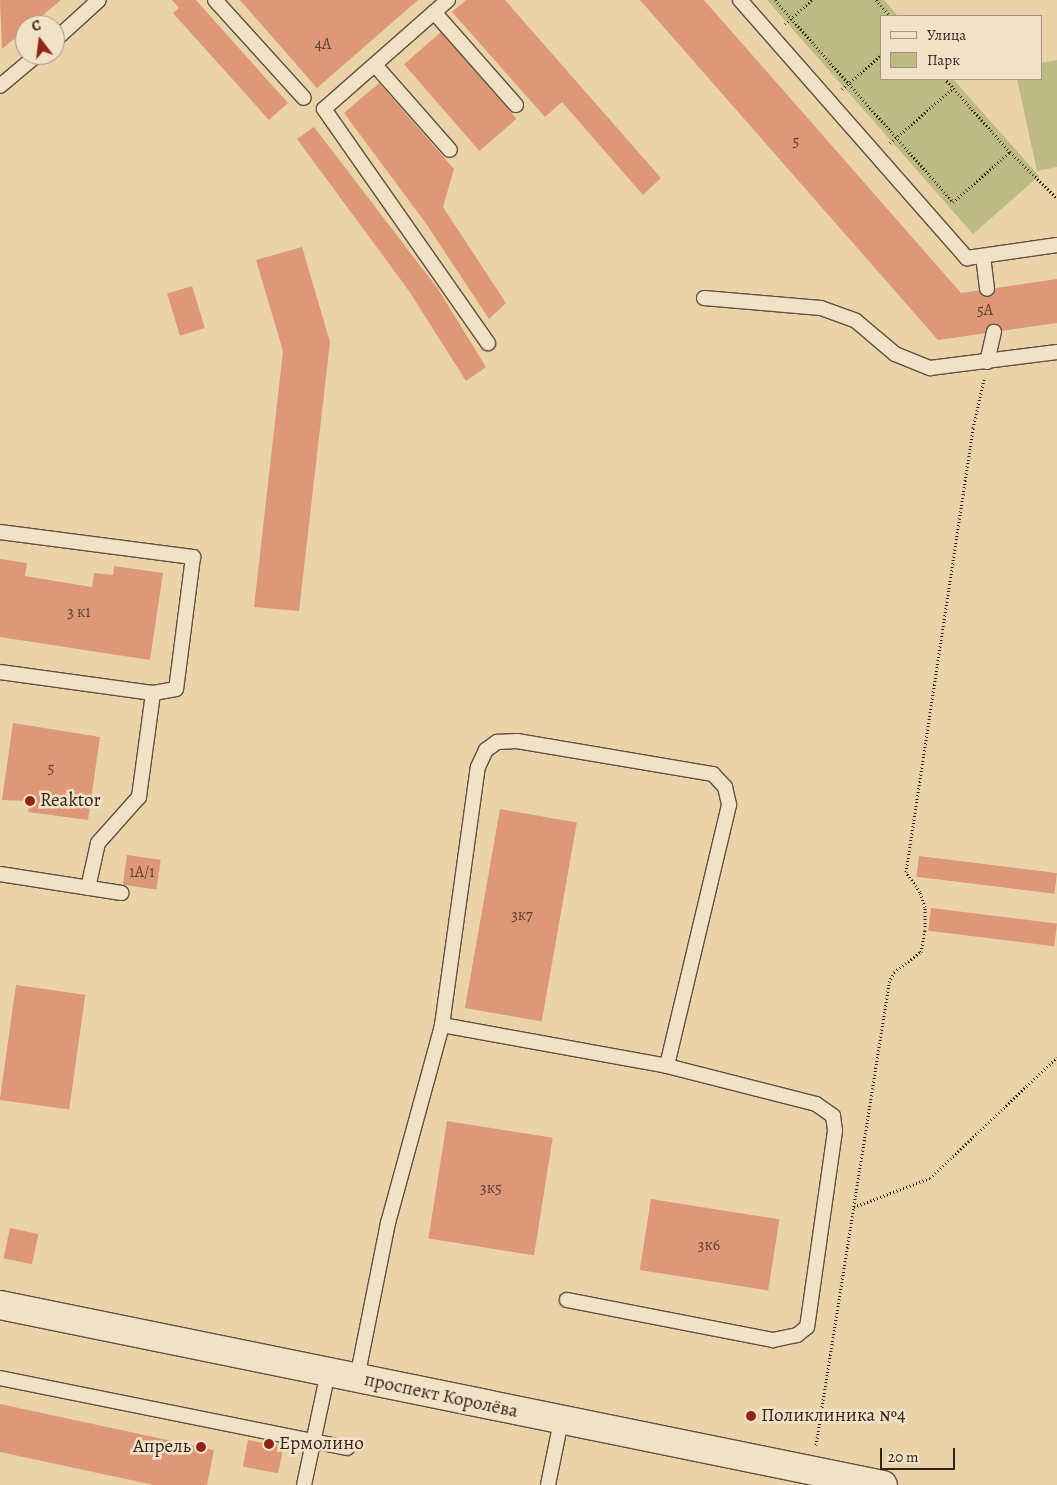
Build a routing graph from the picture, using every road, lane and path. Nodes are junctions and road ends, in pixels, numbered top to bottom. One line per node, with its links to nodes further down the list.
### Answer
1 (99, 0): 11 (lane)
2 (215, 0): 20 (lane)
3 (448, 0): 8 (lane)
4 (740, 0): 12 (lane)
5 (776, 0): 10 (path)
6 (812, 0): 10 (path)
7 (876, 0): 9 (path)
8 (434, 12): 15 (lane); 22 (lane)
9 (889, 15)
10 (791, 18): 12 (path); 17 (path)
11 (65, 31)
12 (772, 36): 21 (lane)
13 (880, 56): 17 (path)
14 (25, 65): 18 (lane)
15 (375, 65): 24 (lane); 33 (lane)
16 (946, 80): 19 (path)
17 (848, 83): 21 (path); 23 (path)
18 (0, 86)
19 (953, 88): 23 (path); 25 (path)
20 (304, 98)
21 (829, 101): 26 (lane)
22 (516, 105)
23 (897, 138): 25 (path); 26 (path)
24 (450, 150)
25 (1010, 152): 27 (path)
26 (877, 155): 29 (lane)
27 (1057, 198)
28 (1057, 245): 29 (lane)
29 (983, 256): 30 (lane)
30 (987, 289)
31 (704, 298): 35 (lane)
32 (994, 332): 35 (lane)
33 (488, 343)
34 (1057, 352): 35 (lane)
35 (987, 362): 45 (path)
36 (0, 532): 38 (lane)
37 (0, 672): 38 (lane)
38 (153, 693): 40 (lane)
39 (0, 874): 40 (lane)
40 (88, 888): 41 (lane)
41 (122, 893)
42 (442, 1025): 44 (lane); 44 (lane); 50 (lane)
43 (1057, 1057): 45 (path)
44 (667, 1066): 46 (lane)
45 (854, 1206): 53 (path)
46 (567, 1300)
47 (0, 1305): 48 (main road, проспект Королёва)
48 (328, 1372): 50 (main road, проспект Королёва); 52 (lane)
49 (0, 1378): 52 (lane)
50 (358, 1378): 51 (main road, проспект Королёва)
51 (561, 1421): 56 (lane); 57 (main road, проспект Королёва)
52 (314, 1440): 54 (lane); 55 (lane)
53 (816, 1445)
54 (346, 1448)
55 (304, 1485)
56 (548, 1485)
57 (883, 1485)

